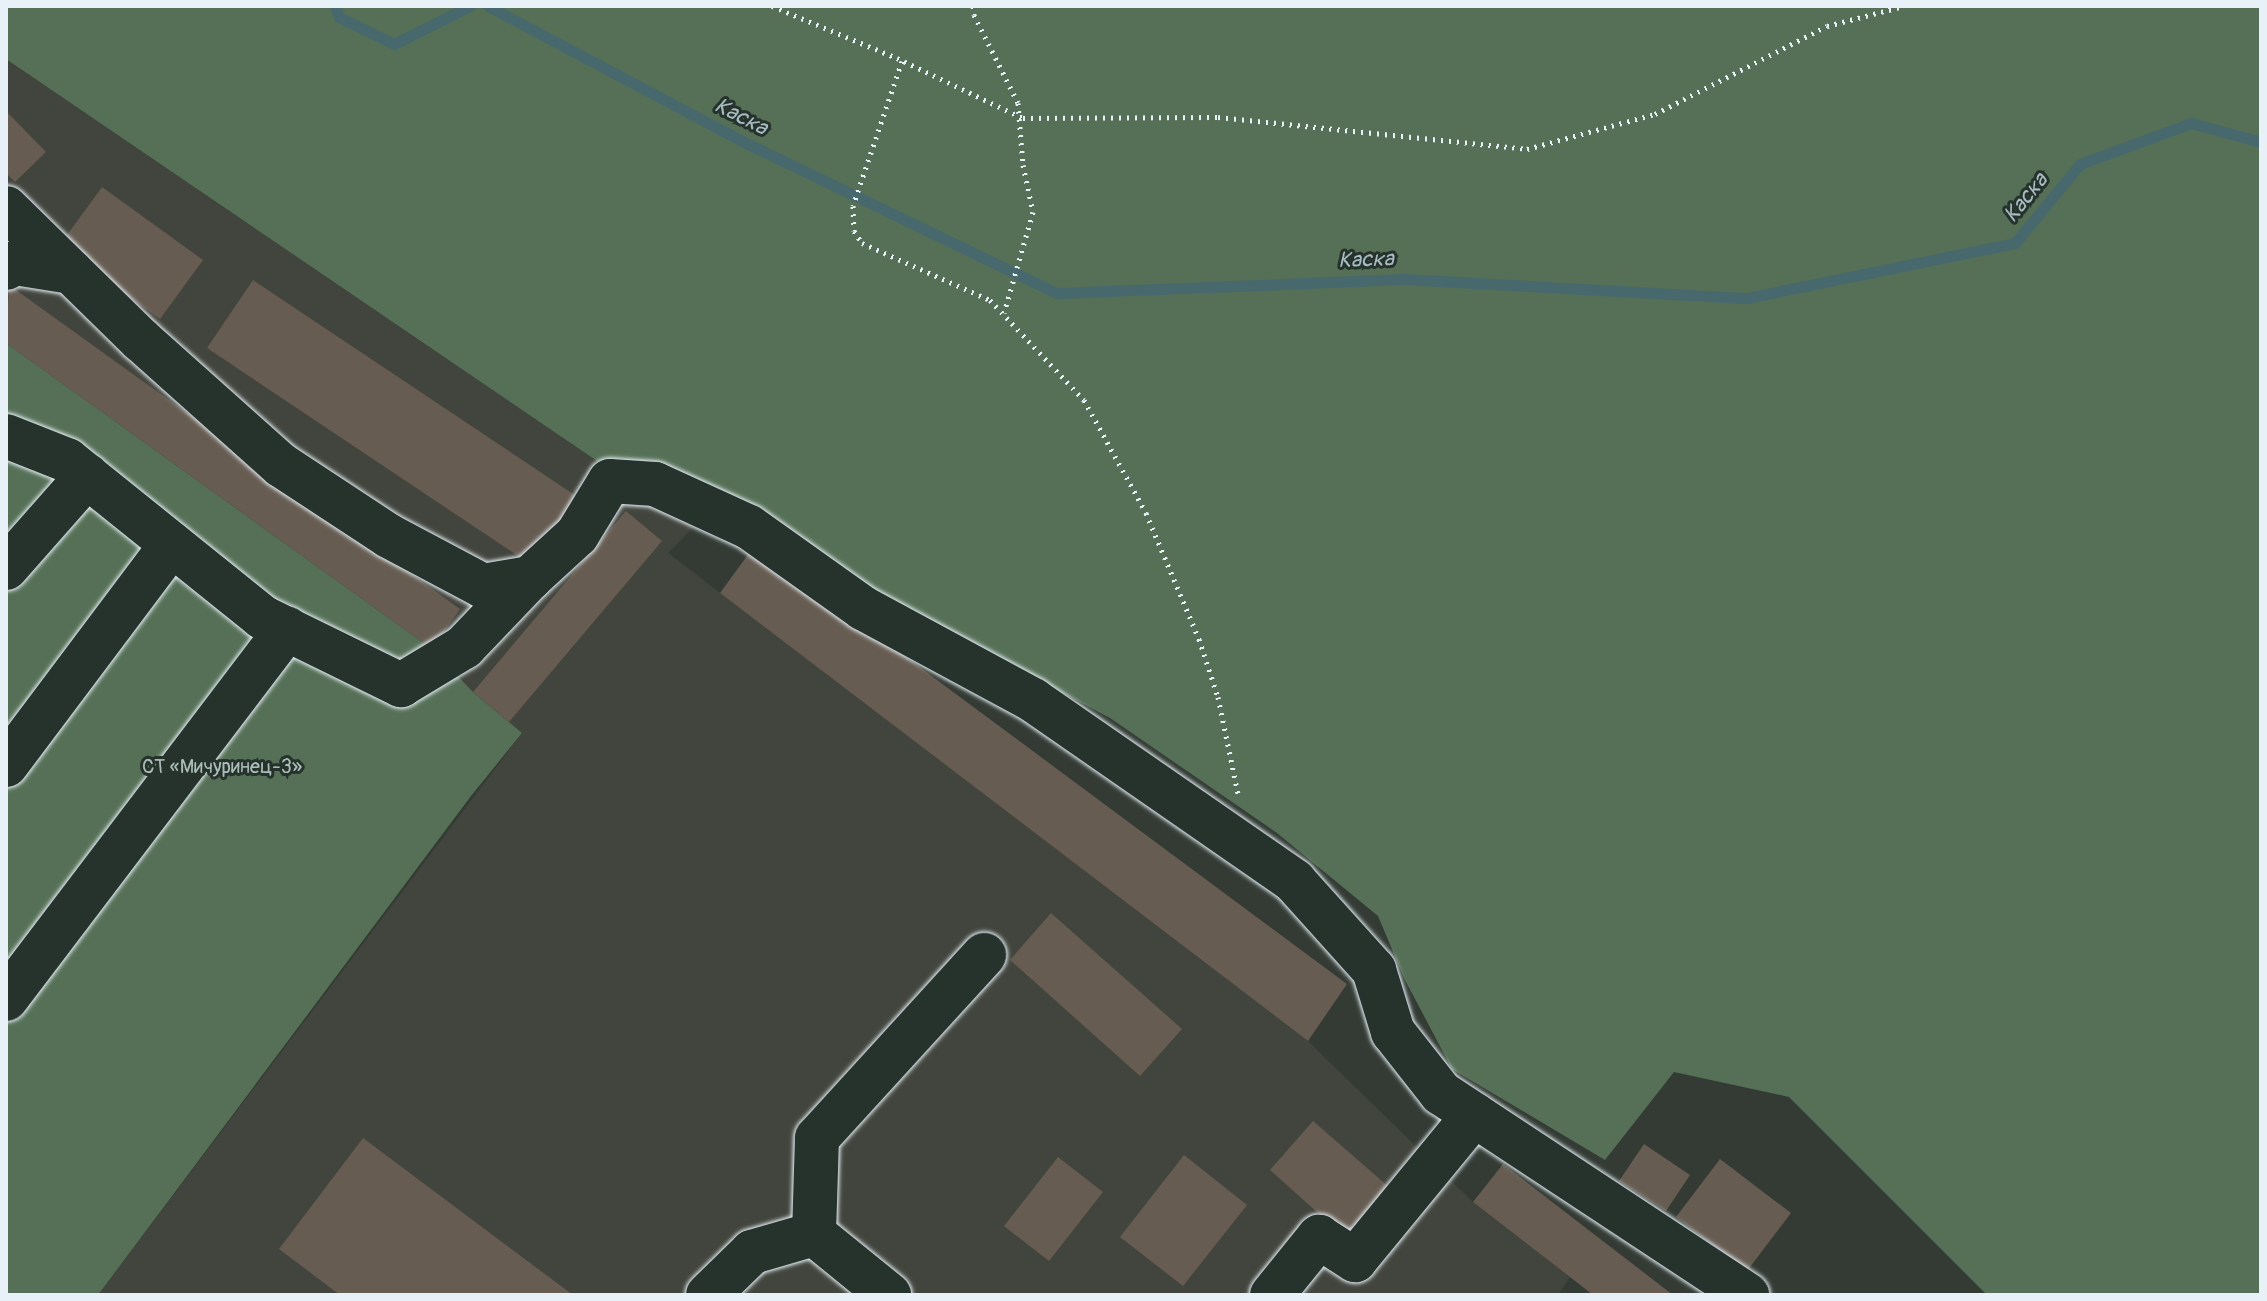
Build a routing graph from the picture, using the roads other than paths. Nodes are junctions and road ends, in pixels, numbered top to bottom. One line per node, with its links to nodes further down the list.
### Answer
1 (6, 208): 3 (street)
2 (6, 268): 3 (street)
3 (71, 272): 8 (street)
4 (6, 436): 5 (street)
5 (87, 476): 6 (street); 7 (street)
6 (172, 544): 9 (street); 10 (street)
7 (6, 568)
8 (530, 578): 9 (street); 13 (street)
9 (287, 629): 12 (street)
10 (6, 765)
11 (984, 955): 14 (street)
12 (6, 999)
13 (1474, 1115): 17 (street); 18 (street)
14 (814, 1234): 15 (street); 16 (street)
15 (708, 1295)
16 (889, 1295)
17 (1272, 1295)
18 (1747, 1295)

